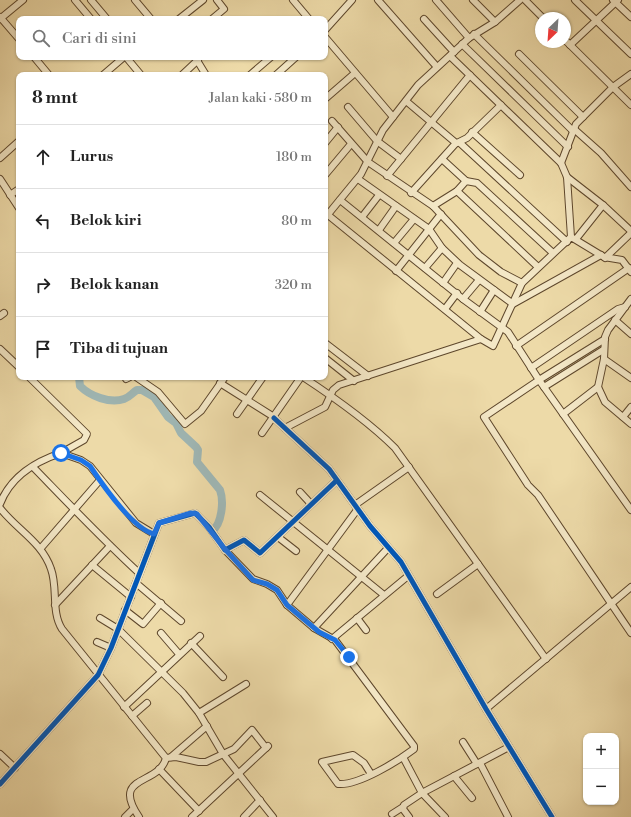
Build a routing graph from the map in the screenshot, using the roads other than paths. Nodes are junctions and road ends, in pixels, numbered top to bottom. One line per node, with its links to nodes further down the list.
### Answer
1 (23, 0): 24 (street)
2 (75, 0): 17 (street)
3 (91, 0): 18 (street)
4 (135, 0): 19 (street)
5 (202, 0): 20 (street)
6 (216, 0): 21 (street)
7 (293, 0): 22 (street)
8 (352, 0): 28 (street)
9 (378, 0): 45 (street)
10 (436, 0): 30 (street)
11 (473, 0): 27 (street)
12 (525, 0): 16 (street)
13 (575, 0): 26 (street)
14 (515, 1): 27 (street)
15 (616, 1): 23 (street); 26 (street)
16 (537, 12)
17 (88, 16)
18 (104, 16)
19 (148, 16)
20 (183, 16)
21 (216, 16)
22 (306, 16)
23 (631, 17)
24 (0, 18): 29 (street)
25 (424, 19): 35 (street)
26 (596, 20): 33 (street); 37 (street)
27 (495, 22): 30 (street)
28 (328, 27)
29 (16, 36)
30 (472, 36): 32 (street); 67 (street)
31 (328, 40): 53 (street)
32 (462, 44): 35 (street); 74 (street)
33 (571, 44)
34 (571, 46): 56 (street)
35 (452, 54): 45 (street); 55 (street)
36 (519, 54): 63 (street)
37 (631, 54)
38 (36, 60): 46 (street)
39 (121, 60): 47 (street)
40 (127, 60): 48 (street)
41 (195, 60): 49 (street)
42 (197, 60): 50 (street)
43 (268, 60): 51 (street)
44 (293, 60): 52 (street)
45 (437, 67): 58 (street)
46 (46, 72)
47 (110, 72)
48 (138, 72)
49 (185, 72)
50 (204, 72)
51 (254, 72)
52 (279, 72)
53 (356, 73): 57 (street); 62 (street)
54 (631, 74): 56 (street)
55 (470, 75): 59 (street); 65 (street)
56 (613, 87): 60 (street); 63 (street)
57 (328, 96)
58 (406, 101): 62 (street); 65 (street)
59 (501, 105): 68 (street); 79 (street)
60 (631, 105)
61 (348, 107): 70 (street)
62 (393, 117): 70 (street)
63 (583, 117): 67 (street)
64 (332, 120): 66 (street)
65 (431, 122): 71 (street); 76 (street)
66 (338, 127): 69 (street); 72 (street)
67 (573, 130): 74 (street); 87 (street)
68 (472, 132): 71 (street); 82 (street)
69 (328, 139)
70 (376, 141): 76 (street); 78 (street)
71 (458, 143): 77 (street); 106 (street)
72 (351, 144): 78 (street); 80 (street)
73 (16, 145): 75 (street)
74 (568, 147): 79 (street)
75 (0, 158)
76 (401, 159): 81 (street)
77 (442, 159): 86 (street); 90 (street)
78 (368, 162): 81 (street); 85 (street)
79 (561, 163): 83 (street)
80 (328, 171)
81 (387, 176): 90 (street)
82 (520, 176)
83 (567, 177): 95 (street); 106 (street)
84 (0, 179): 91 (street)
85 (358, 179): 92 (street); 93 (street)
86 (466, 181): 89 (street); 109 (street)
87 (631, 187)
88 (16, 191): 91 (street)
89 (457, 191): 97 (street); 113 (street)
90 (411, 193): 97 (street)
91 (10, 195): 94 (street)
92 (379, 195): 96 (street); 100 (street)
93 (340, 200): 99 (street); 100 (street)
94 (16, 204)
95 (603, 205): 105 (street); 106 (street)
96 (396, 206): 102 (street); 103 (street)
97 (433, 206): 98 (street)
98 (441, 214): 104 (street); 119 (street)
99 (328, 215)
100 (362, 218): 103 (street)
101 (328, 219): 116 (street)
102 (414, 219): 104 (street); 107 (street)
103 (378, 230): 107 (street)
104 (429, 230): 108 (street); 110 (street)
105 (631, 232): 111 (street)
106 (571, 239): 109 (street); 111 (street)
107 (394, 243): 110 (street)
108 (442, 248): 112 (street); 114 (street)
109 (553, 253): 113 (street)
110 (409, 255): 114 (street); 116 (street)
111 (603, 256): 115 (street); 124 (street)
112 (457, 263): 117 (street); 118 (street)
113 (538, 267): 119 (street)
114 (425, 268): 118 (street)
115 (630, 270): 134 (street)
116 (396, 271): 126 (street)
117 (479, 280): 120 (street); 122 (street)
118 (443, 283): 121 (street)
119 (522, 283): 124 (street)
120 (494, 290): 124 (street); 127 (street)
121 (457, 294): 122 (street); 126 (street)
122 (463, 299): 127 (street)
123 (631, 299): 125 (street)
124 (513, 304): 129 (street)
125 (625, 307): 128 (street); 140 (street)
126 (445, 309): 131 (street)
127 (480, 312): 129 (street)
128 (615, 320): 130 (street); 132 (street)
129 (502, 329): 131 (street); 134 (street)
130 (631, 334)
131 (481, 339): 141 (street)
132 (604, 339): 136 (street); 149 (street)
133 (328, 345): 141 (street)
134 (516, 346): 140 (street)
135 (0, 348): 139 (street)
136 (604, 350): 137 (street); 152 (street)
137 (604, 359): 142 (street); 153 (street)
138 (328, 360): 150 (street)
139 (16, 364)
140 (531, 368): 149 (street)
141 (368, 376): 150 (street)
142 (631, 378)
143 (32, 380): 164 (street)
144 (140, 380): 151 (street)
145 (223, 380): 151 (street)
146 (261, 380): 155 (street)
147 (300, 380): 159 (street)
148 (307, 380): 154 (street)
149 (539, 380): 152 (street); 196 (street)
150 (354, 381): 154 (street)
151 (220, 384): 155 (street)
152 (544, 387): 158 (street)
153 (598, 387): 158 (street); 160 (street)
154 (331, 395): 162 (street); 165 (street)
155 (247, 400): 157 (street); 159 (street)
156 (631, 407): 160 (street)
157 (237, 414)
158 (563, 414): 175 (street)
159 (274, 417): 162 (street); 163 (street)
160 (623, 417): 161 (street)
161 (631, 424)
162 (285, 428): 168 (street)
163 (262, 433)
164 (61, 453): 166 (street); 167 (street)
165 (409, 466): 172 (street); 185 (street)
166 (33, 467): 173 (street); 174 (street)
167 (100, 480): 174 (street); 177 (street)
168 (336, 481): 171 (street); 172 (street)
169 (300, 492): 171 (street)
170 (260, 495): 176 (street)
171 (312, 504): 176 (street)
172 (356, 508): 181 (street); 182 (street)
173 (0, 509): 180 (street)
174 (75, 509): 179 (street); 180 (street)
175 (631, 510)
176 (293, 522): 178 (street); 182 (street)
177 (154, 534): 183 (street); 187 (street)
178 (278, 537): 183 (street); 184 (street)
179 (110, 546): 186 (street); 187 (street)
180 (41, 548): 197 (street)
181 (388, 548): 188 (street); 189 (street)
182 (328, 549): 188 (street); 198 (street)
183 (225, 550): 198 (street)
184 (296, 551)
185 (478, 564): 192 (street); 214 (street)
186 (92, 565): 194 (street); 197 (street)
187 (139, 573): 190 (street)
188 (360, 576): 193 (street); 203 (street)
189 (408, 576): 193 (street); 221 (street)
190 (136, 583): 194 (street); 195 (street)
191 (631, 587): 196 (street)
192 (437, 594)
193 (384, 596): 201 (street)
194 (131, 597): 199 (street)
195 (161, 602): 199 (street); 202 (street)
196 (611, 604): 207 (street); 214 (street)
197 (55, 605): 216 (street)
198 (287, 605): 203 (street)
199 (125, 610): 204 (street)
200 (100, 618): 204 (street)
201 (357, 618): 205 (street); 209 (street)
202 (181, 621)
203 (314, 628): 209 (street)
204 (118, 629): 212 (street); 215 (street)
205 (366, 630)
206 (161, 633): 213 (street)
207 (631, 633)
208 (200, 636): 211 (street)
209 (332, 639): 229 (street)
210 (97, 642): 212 (street)
211 (191, 643): 213 (street); 217 (street)
212 (111, 648): 216 (street)
213 (179, 654): 215 (street)
214 (546, 659): 221 (street)
215 (161, 671): 220 (street); 222 (street)
216 (98, 675): 220 (street); 232 (street)
217 (223, 677)
218 (246, 684): 222 (street)
219 (147, 703): 223 (street)
220 (124, 707): 223 (street)
221 (486, 709): 226 (street)
222 (199, 713): 224 (street)
223 (132, 716): 230 (street)
224 (207, 726): 228 (street); 230 (street)
225 (463, 742): 231 (street)
226 (509, 748): 231 (street); 253 (street)
227 (0, 754): 232 (street)
228 (223, 754): 230 (street); 235 (street); 235 (street)
229 (402, 757): 234 (street); 238 (street)
230 (168, 758): 233 (street)
231 (478, 763): 236 (street); 252 (street)
232 (15, 768): 237 (street)
233 (159, 769): 242 (street); 243 (street)
234 (371, 774): 234 (street)
235 (239, 775): 240 (street); 243 (street)
236 (454, 776): 238 (street); 239 (street)
237 (0, 784)
238 (422, 793): 241 (street); 251 (street)
239 (472, 798)
240 (260, 800): 248 (street); 249 (street)
241 (403, 807): 244 (street); 250 (street)
242 (133, 809): 245 (street); 246 (street)
243 (199, 811): 247 (street)
244 (392, 814)
245 (125, 817)
246 (139, 817)
247 (192, 817)
248 (244, 817)
249 (273, 817)
250 (409, 817)
251 (445, 817)
252 (508, 817)
253 (552, 817)

